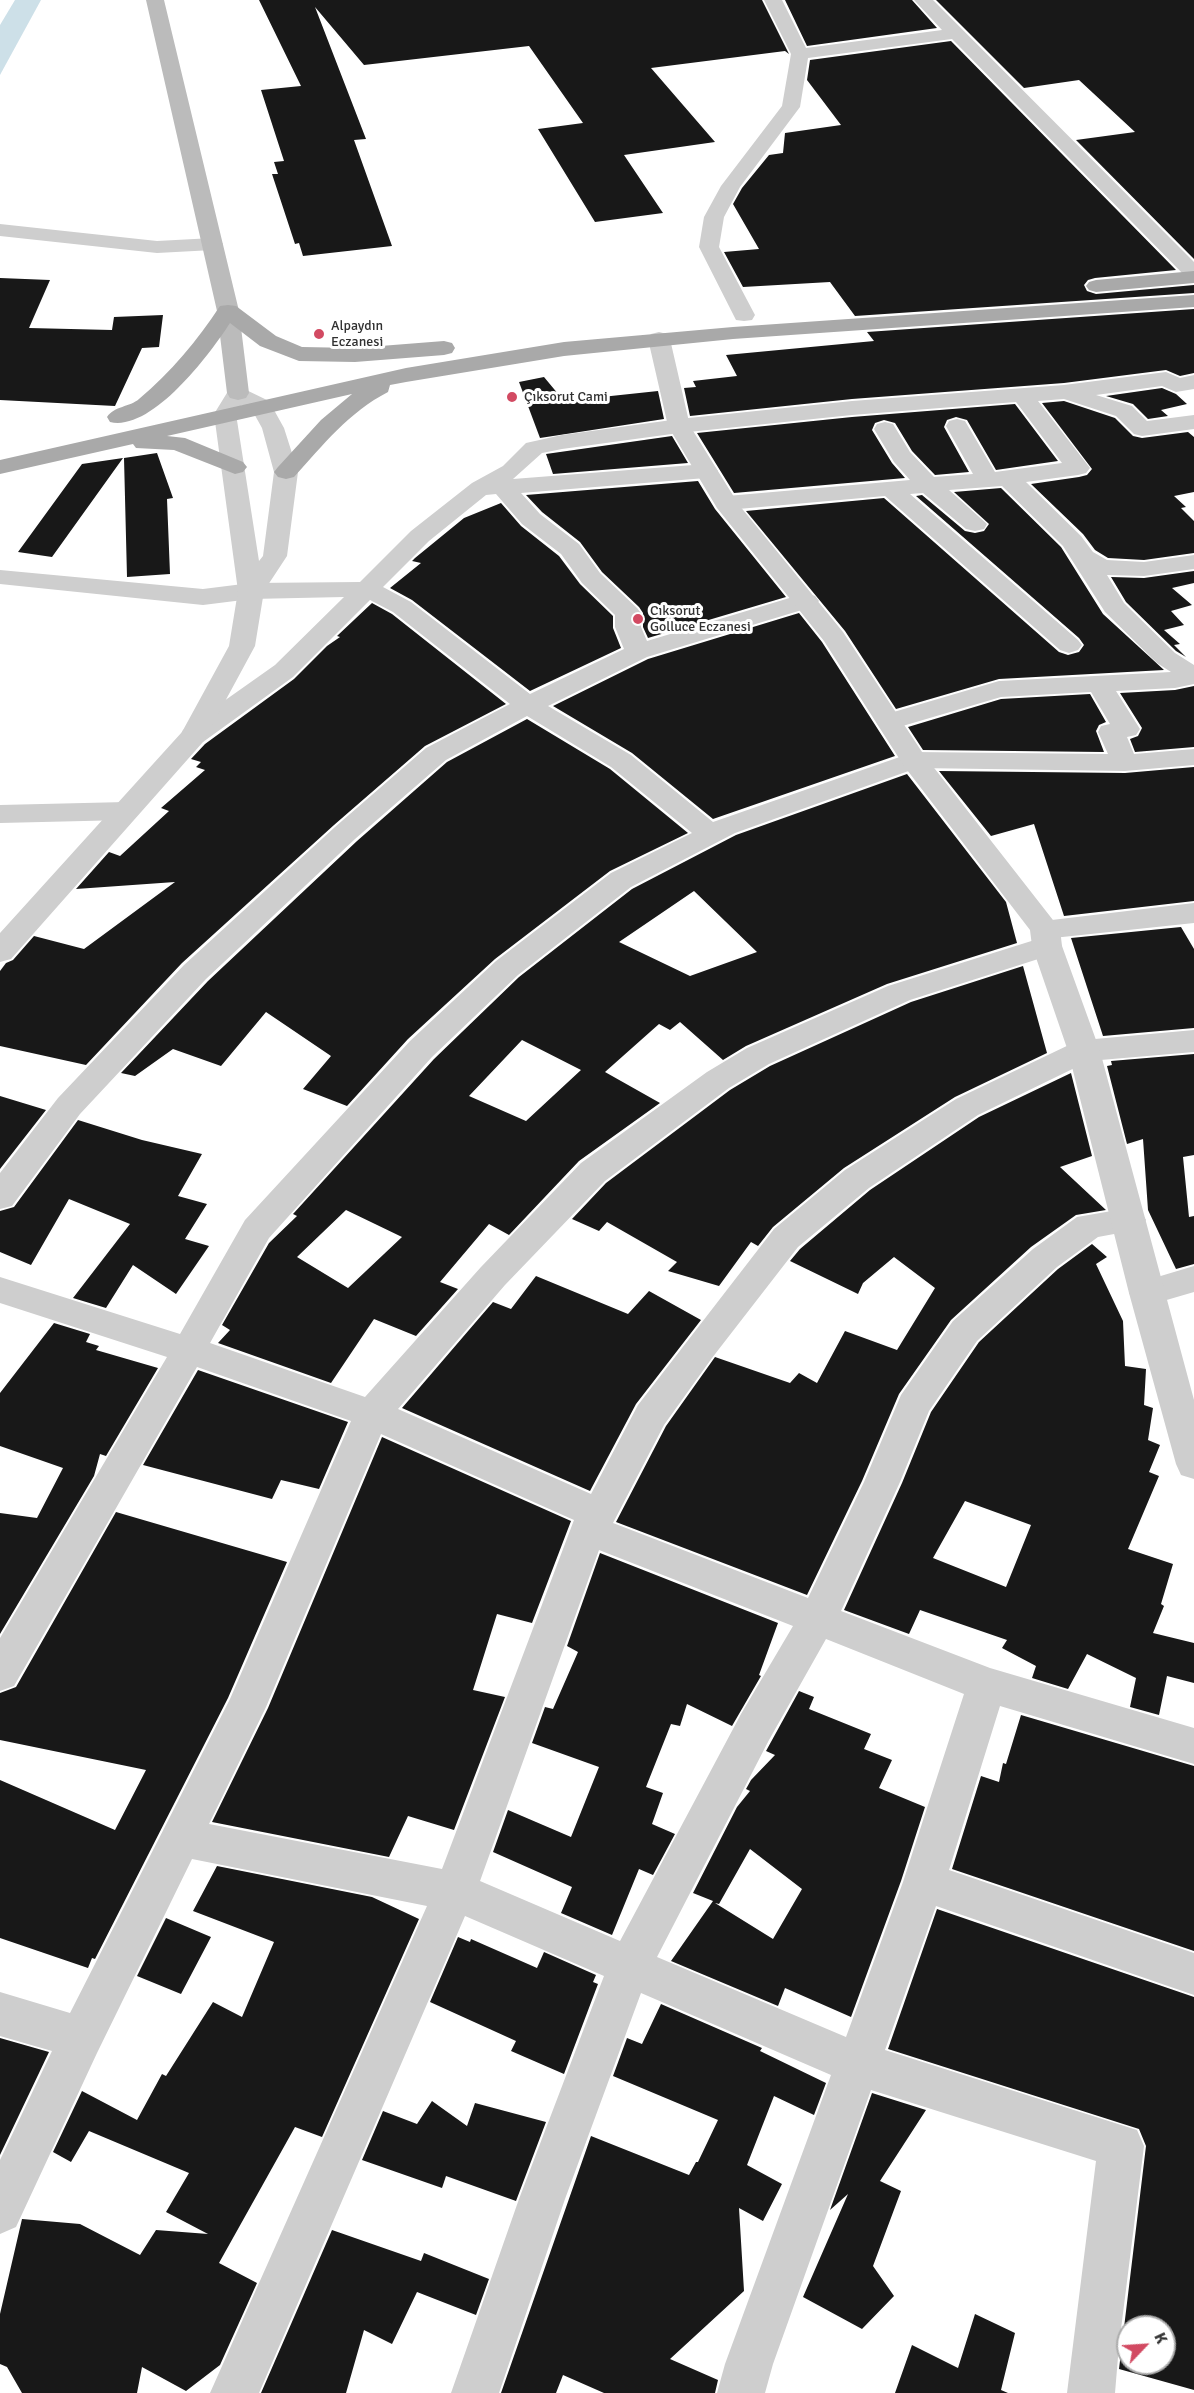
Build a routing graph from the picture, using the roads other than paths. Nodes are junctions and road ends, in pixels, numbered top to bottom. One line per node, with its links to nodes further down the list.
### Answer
1 (155, 0): 7 (main road)
2 (772, 0): 5 (street)
3 (923, 0): 4 (street)
4 (957, 33): 5 (street); 8 (street)
5 (800, 54): 13 (street)
6 (0, 230): 7 (street)
7 (213, 244): 12 (main road)
8 (1194, 275): 9 (main road)
9 (1079, 287)
10 (1021, 293): 13 (main road)
11 (1194, 301): 14 (main road)
12 (228, 311): 15 (main road); 19 (main road); 27 (main road)
13 (744, 315): 15 (main road)
14 (659, 339): 16 (main road); 25 (street)
15 (456, 347): 19 (main road)
16 (406, 375): 22 (main road); 33 (main road)
17 (1185, 384): 18 (street); 21 (street)
18 (1064, 392): 20 (street); 24 (street)
19 (238, 393): 22 (street); 23 (street); 27 (main road)
20 (1023, 395): 25 (street); 34 (street)
21 (1194, 403)
22 (261, 406): 23 (main road); 33 (street)
23 (225, 414): 27 (main road); 31 (street)
24 (1194, 422)
25 (679, 426): 32 (street); 36 (street)
26 (957, 426): 34 (street)
27 (97, 428): 29 (main road); 30 (main road); 31 (main road)
28 (885, 429): 35 (street)
29 (0, 447)
30 (0, 466)
31 (235, 467): 46 (street)
32 (706, 471): 36 (street); 38 (street)
33 (286, 472): 46 (street)
34 (998, 479): 35 (street); 40 (street)
35 (928, 486): 37 (street); 39 (street)
36 (492, 488): 45 (street); 49 (street)
37 (891, 489): 38 (street); 48 (street)
38 (727, 503): 47 (street)
39 (975, 524)
40 (1083, 557): 41 (street); 50 (street)
41 (1194, 562)
42 (0, 564): 44 (street)
43 (0, 577): 44 (street)
44 (39, 581): 46 (street)
45 (368, 589): 46 (street); 52 (street); 54 (street)
46 (252, 591): 54 (street)
47 (806, 601): 49 (street); 53 (street)
48 (1069, 645)
49 (638, 652): 52 (street)
50 (1192, 675): 51 (street)
51 (1099, 684): 53 (street); 57 (street)
52 (528, 705): 60 (street); 66 (street)
53 (889, 722): 56 (street)
54 (193, 736): 58 (street)
55 (1194, 757): 57 (street)
56 (914, 760): 57 (street); 60 (street); 62 (street)
57 (1125, 763)
58 (126, 812): 59 (street); 63 (street)
59 (0, 814)
60 (711, 834): 71 (street)
61 (1194, 913): 62 (street)
62 (1046, 937): 65 (street); 72 (street)
63 (0, 952)
64 (1194, 1041): 65 (street)
65 (1084, 1051): 67 (street); 74 (street)
66 (0, 1197)
67 (1129, 1220): 70 (street); 75 (street)
68 (1194, 1279): 70 (street)
69 (0, 1290): 71 (street)
70 (1146, 1293): 73 (street)
71 (189, 1350): 72 (street); 76 (street)
72 (372, 1414): 74 (street); 79 (street)
73 (1194, 1464)
74 (594, 1521): 75 (street); 81 (street)
75 (817, 1620): 77 (street); 82 (street)
76 (0, 1674)
77 (987, 1685): 78 (street); 80 (street)
78 (1194, 1746)
79 (183, 1838): 81 (street); 85 (street)
80 (924, 1882): 83 (street); 86 (street)
81 (455, 1891): 82 (street); 88 (street)
82 (630, 1965): 86 (street); 89 (street)
83 (1194, 1974)
84 (0, 2014): 85 (street)
85 (81, 2038): 87 (street)
86 (858, 2064): 90 (street); 91 (street)
87 (0, 2211)
88 (234, 2393)
89 (475, 2393)
90 (741, 2393)
91 (1091, 2393)

